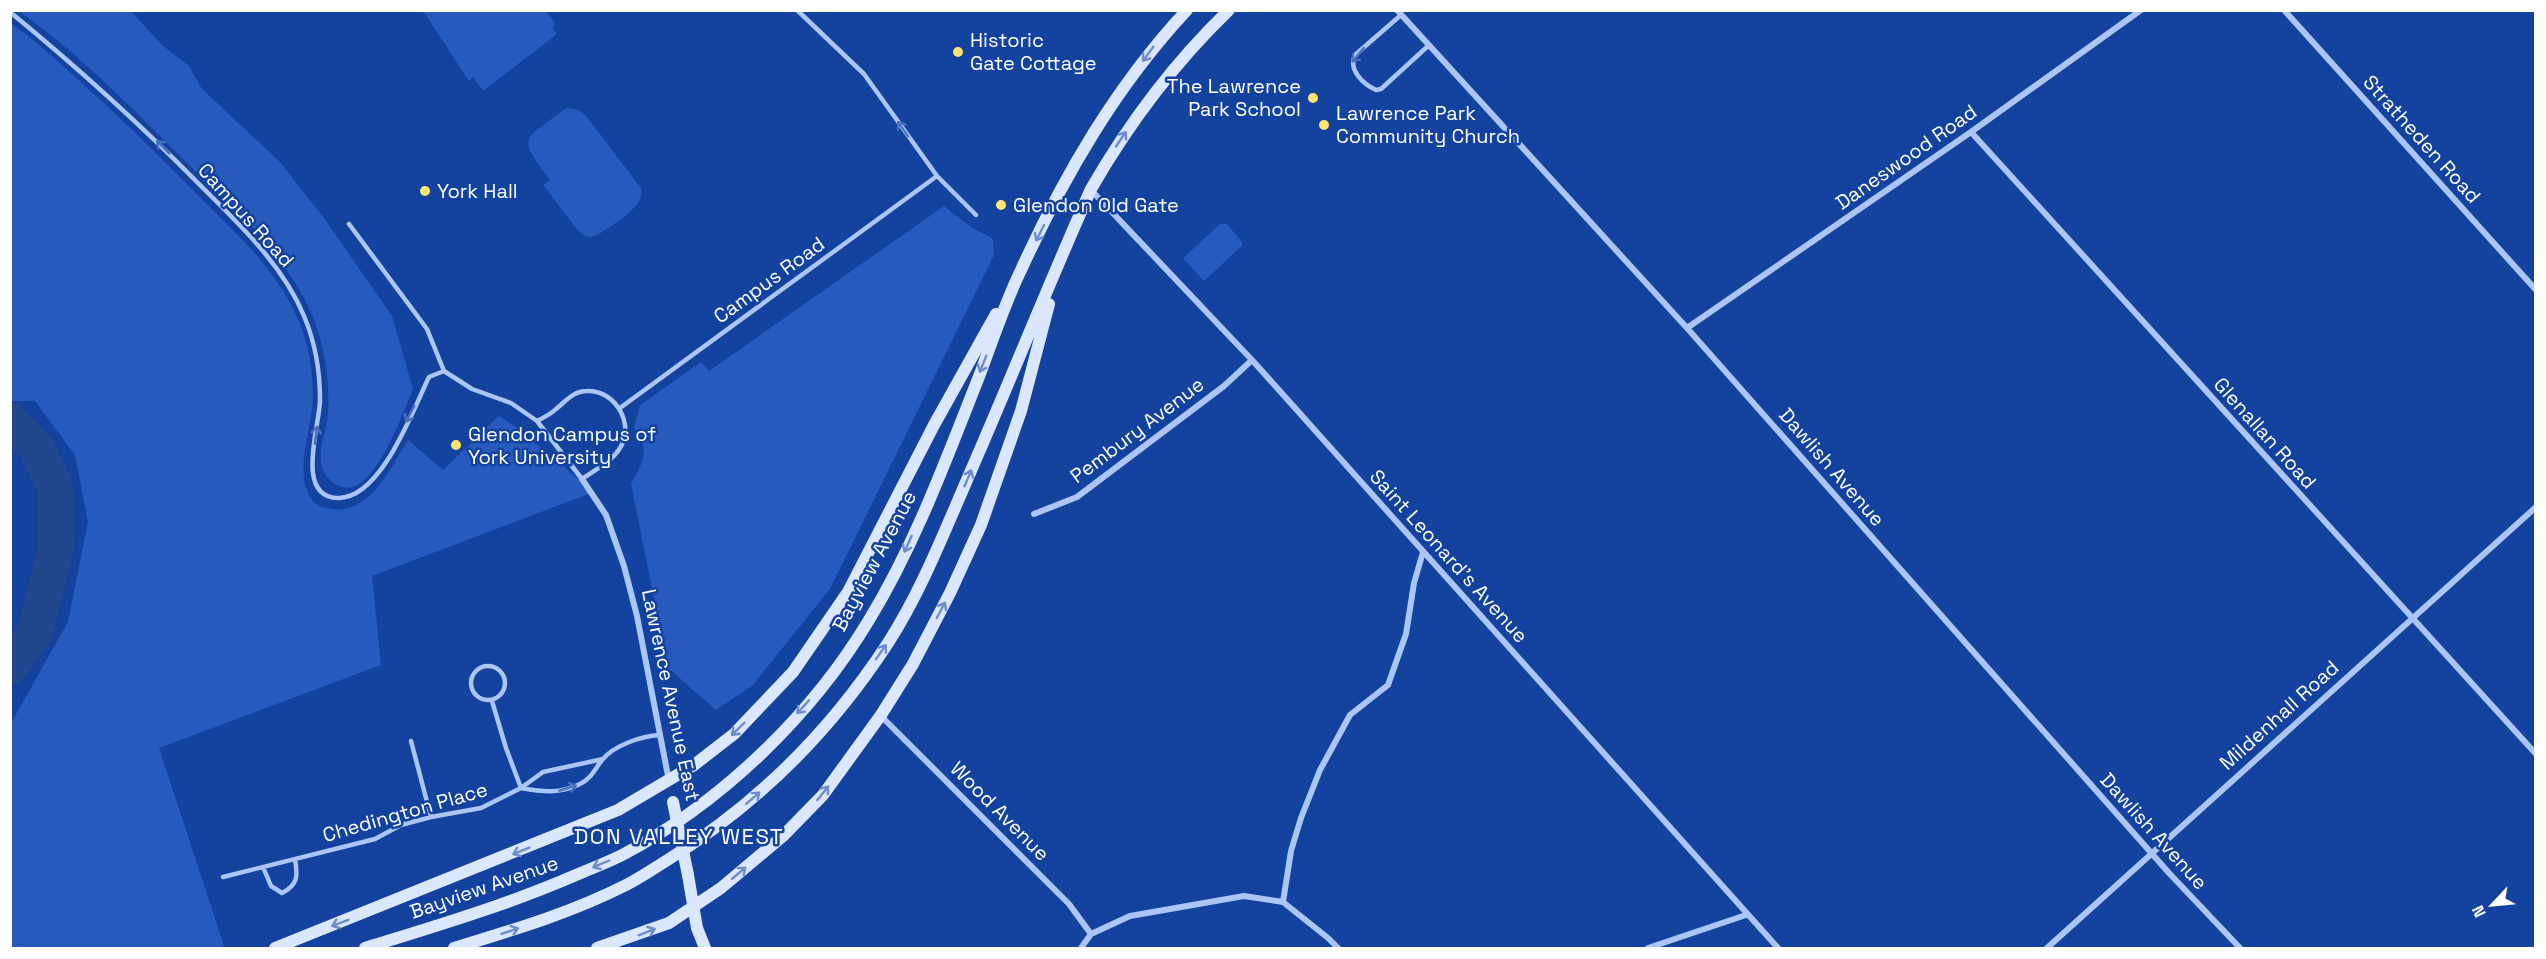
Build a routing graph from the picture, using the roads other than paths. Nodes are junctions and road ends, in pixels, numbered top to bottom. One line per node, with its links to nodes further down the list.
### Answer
1 (797, 10): 10 (lane, one-way to 1)
2 (1187, 10): 15 (main road, Bayview Avenue, one-way to 15)
3 (1229, 10): 11 (main road, one-way to 3)
4 (2141, 10): 9 (street, Daneswood Road)
5 (2284, 10): 16 (street, Stratheden Road)
6 (10, 12): 19 (lane, Campus Road, one-way to 6)
7 (1399, 13): 8 (street, Dawlish Avenue); 8 (lane, one-way to 8)
8 (1428, 46): 17 (street, Dawlish Avenue)
9 (1971, 132): 17 (street, Daneswood Road); 26 (street, Glenallan Road)
10 (937, 177): 12 (lane); 20 (lane, Campus Road)
11 (1091, 189): 14 (main road); 18 (street, Saint Leonard's Avenue)
12 (976, 215)
13 (349, 224): 19 (lane)
14 (1059, 265): 28 (main road, one-way to 14); 47 (main road, one-way to 14)
15 (1020, 271): 33 (main road, one-way to 33); 46 (main road, Bayview Avenue, one-way to 46)
16 (2535, 290)
17 (1687, 327): 36 (street, Dawlish Avenue)
18 (1252, 360): 24 (street, Pembury Avenue); 25 (street, Saint Leonard's Avenue)
19 (444, 370): 21 (lane)
20 (620, 408): 21 (lane); 22 (lane)
21 (537, 422): 22 (lane)
22 (582, 479): 29 (street, Lawrence Avenue East)
23 (2535, 507): 26 (street, Mildenhall Road)
24 (1034, 514)
25 (1423, 552): 40 (street); 42 (street, Saint Leonard's Avenue)
26 (2410, 618): 31 (street, Glenallan Road); 36 (street, Mildenhall Road)
27 (492, 700): 27 (lane); 34 (lane)
28 (880, 715): 41 (main road, one-way to 28); 44 (street, Wood Avenue)
29 (660, 735): 32 (lane, Chedington Place); 33 (street, Lawrence Avenue East)
30 (411, 741): 35 (lane)
31 (2535, 754)
32 (603, 759): 34 (lane, Chedington Place); 34 (lane, Chedington Place, one-way to 32)
33 (669, 781): 41 (main road, Lawrence Avenue East, bridge); 45 (main road, one-way to 45)
34 (521, 788): 35 (lane, Chedington Place)
35 (430, 817): 37 (lane, Chedington Place)
36 (2152, 853): 55 (street, Mildenhall Road); 56 (street, Dawlish Avenue)
37 (295, 859): 38 (lane, Chedington Place); 38 (lane)
38 (263, 867): 39 (lane, Chedington Place)
39 (223, 877)
40 (1283, 902): 44 (street); 52 (street)
41 (693, 906): 43 (main road, Lawrence Avenue East); 48 (main road, one-way to 41)
42 (1746, 915): 53 (street); 54 (street, Saint Leonard's Avenue)
43 (697, 928): 49 (main road, Lawrence Avenue East); 50 (main road, Lawrence Avenue East)
44 (1091, 934): 51 (street)
45 (275, 948)
46 (364, 948)
47 (454, 948)
48 (597, 948)
49 (696, 948)
50 (705, 948)
51 (1081, 948)
52 (1338, 948)
53 (1648, 948)
54 (1778, 948)
55 (2047, 948)
56 (2240, 948)

